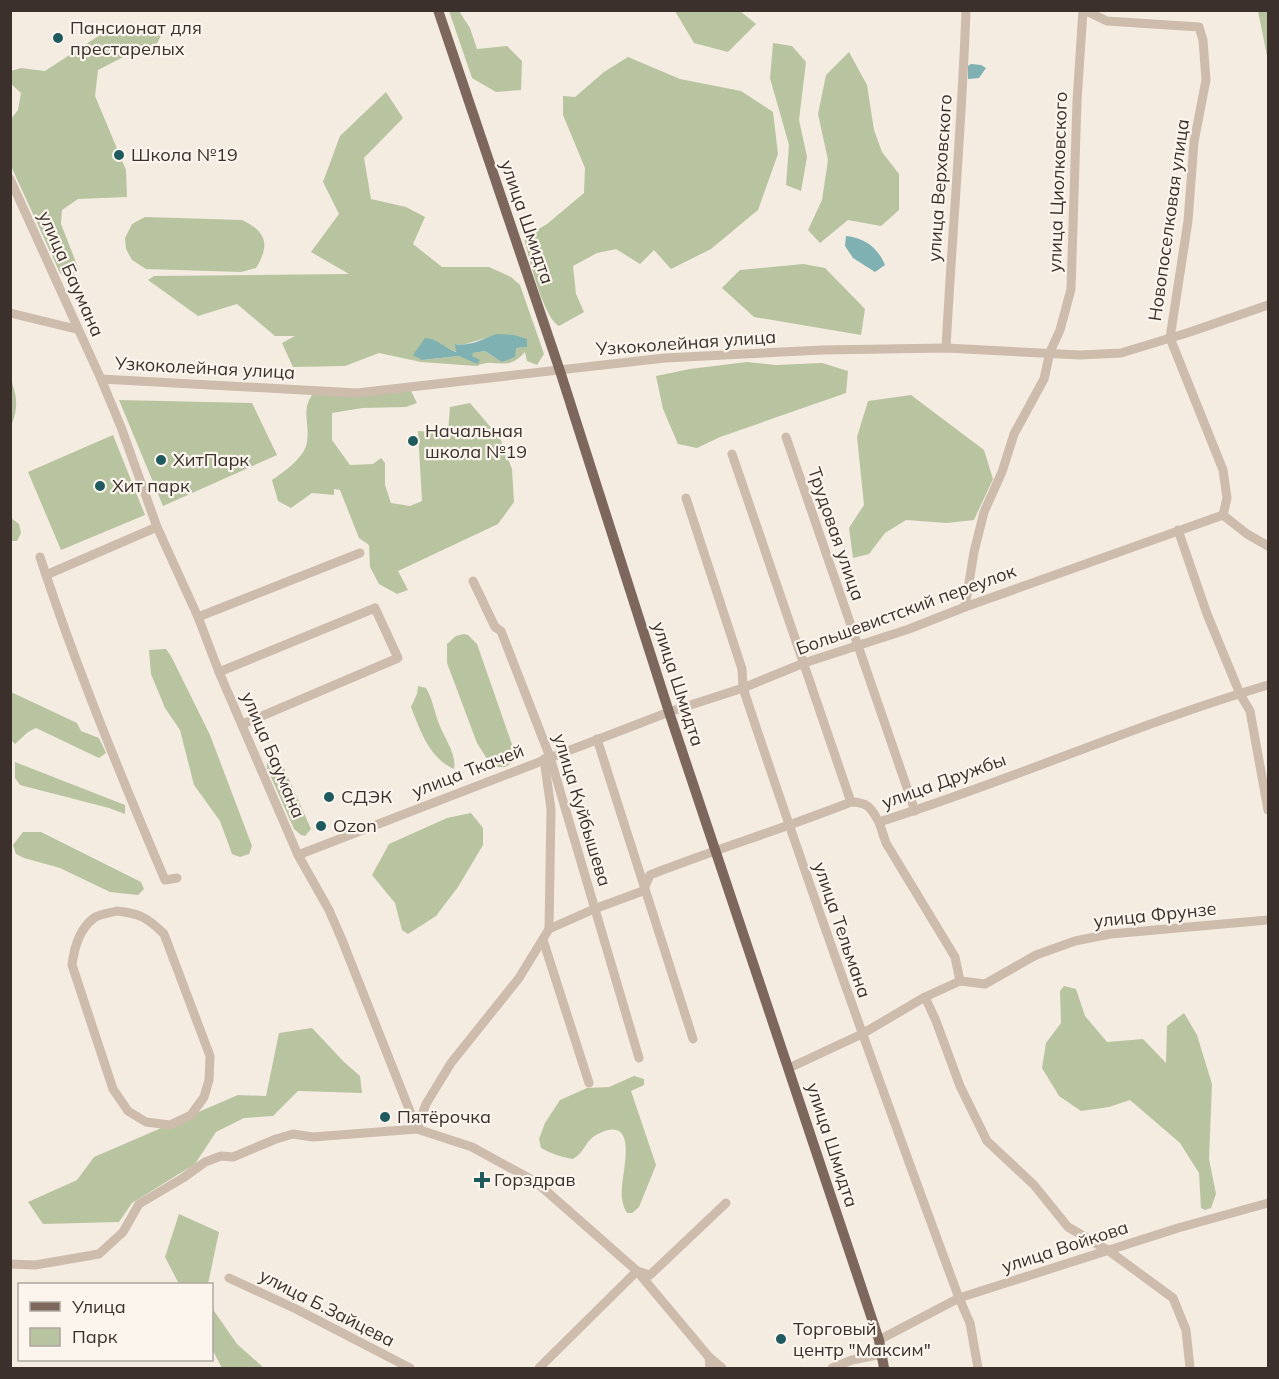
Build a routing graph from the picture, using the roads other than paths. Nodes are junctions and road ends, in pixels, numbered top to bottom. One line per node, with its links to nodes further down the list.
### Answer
1 (438, 10): 11 (main road, улица Шмидта)
2 (966, 10): 9 (street, улица Верховского)
3 (1083, 10): 8 (street, Новопоселковая улица); 10 (street, улица Циолковского)
4 (10, 179): 7 (street, улица Баумана)
5 (1269, 305): 8 (street, Узкоколейная улица)
6 (10, 313): 7 (street)
7 (76, 328): 12 (street, улица Баумана)
8 (1170, 338): 10 (street, Узкоколейная улица); 16 (street, Новопоселковая улица)
9 (946, 348): 10 (street, Узкоколейная улица); 11 (street, Узкоколейная улица)
10 (1050, 352): 24 (street, улица Циолковского)
11 (560, 371): 12 (street, Узкоколейная улица); 32 (main road, улица Шмидта)
12 (101, 380): 17 (street, улица Баумана)
13 (786, 436): 26 (street, Трудовая улица)
14 (732, 454): 27 (street)
15 (687, 498): 30 (street, улица Тельмана)
16 (1223, 516): 18 (street, Большевистский переулок); 19 (street)
17 (157, 527): 22 (street); 25 (street, улица Баумана)
18 (1178, 530): 24 (street, Большевистский переулок); 31 (street)
19 (1269, 546)
20 (360, 553): 25 (street)
21 (40, 557): 22 (street)
22 (46, 574): 43 (street)
23 (473, 581): 35 (street, улица Куйбышева)
24 (965, 607): 26 (street, Большевистский переулок)
25 (198, 617): 28 (street, улица Баумана)
26 (857, 647): 27 (street, Большевистский переулок); 38 (street, Трудовая улица)
27 (804, 663): 30 (street, Большевистский переулок); 36 (street)
28 (219, 672): 33 (street, улица Баумана); 33 (street)
29 (1269, 685): 31 (street, улица Дружбы)
30 (743, 688): 32 (street, Большевистский переулок); 40 (street, улица Тельмана)
31 (1240, 694): 37 (street); 38 (street, улица Дружбы)
32 (669, 712): 34 (street, Большевистский переулок); 41 (main road, улица Шмидта)
33 (243, 724): 42 (street, улица Баумана)
34 (597, 739): 35 (street, Большевистский переулок); 44 (street)
35 (547, 758): 42 (street, улица Ткачей); 45 (street, улица Куйбышева); 48 (street)
36 (851, 802): 39 (street, улица Дружбы); 40 (street)
37 (1269, 810)
38 (915, 811): 39 (street, улица Дружбы)
39 (879, 822): 50 (street)
40 (789, 826): 41 (street); 52 (street, улица Тельмана)
41 (715, 850): 44 (street); 55 (main road, улица Шмидта)
42 (298, 855): 57 (street, улица Баумана)
43 (177, 878)
44 (645, 887): 45 (street); 53 (street)
45 (594, 909): 48 (street); 54 (street, улица Куйбышева)
46 (94, 918): 46 (street)
47 (1269, 920): 50 (street, улица Фрунзе)
48 (549, 929): 49 (street)
49 (543, 940): 56 (street); 57 (street)
50 (960, 981): 51 (street, улица Фрунзе)
51 (925, 997): 52 (street, улица Фрунзе); 60 (street)
52 (862, 1034): 55 (street, улица Фрунзе); 64 (street, улица Тельмана)
53 (693, 1039)
54 (639, 1058)
55 (789, 1068): 65 (main road, улица Шмидта)
56 (589, 1083)
57 (417, 1130): 61 (street); 62 (street)
58 (726, 1203): 62 (street)
59 (1269, 1203): 60 (street, улица Войкова)
60 (1109, 1251): 64 (street, улица Войкова); 75 (street)
61 (10, 1264)
62 (638, 1271): 67 (street); 69 (street)
63 (229, 1278): 68 (street, улица Б.Зайцева)
64 (959, 1298): 65 (street, улица Войкова); 74 (street, улица Тельмана)
65 (879, 1340): 66 (main road, улица Шмидта)
66 (882, 1354): 72 (street); 73 (main road, улица Шмидта)
67 (709, 1357): 70 (street); 71 (street)
68 (410, 1368)
69 (539, 1368)
70 (710, 1368)
71 (722, 1368)
72 (832, 1368)
73 (884, 1368)
74 (978, 1368)
75 (1190, 1368)

